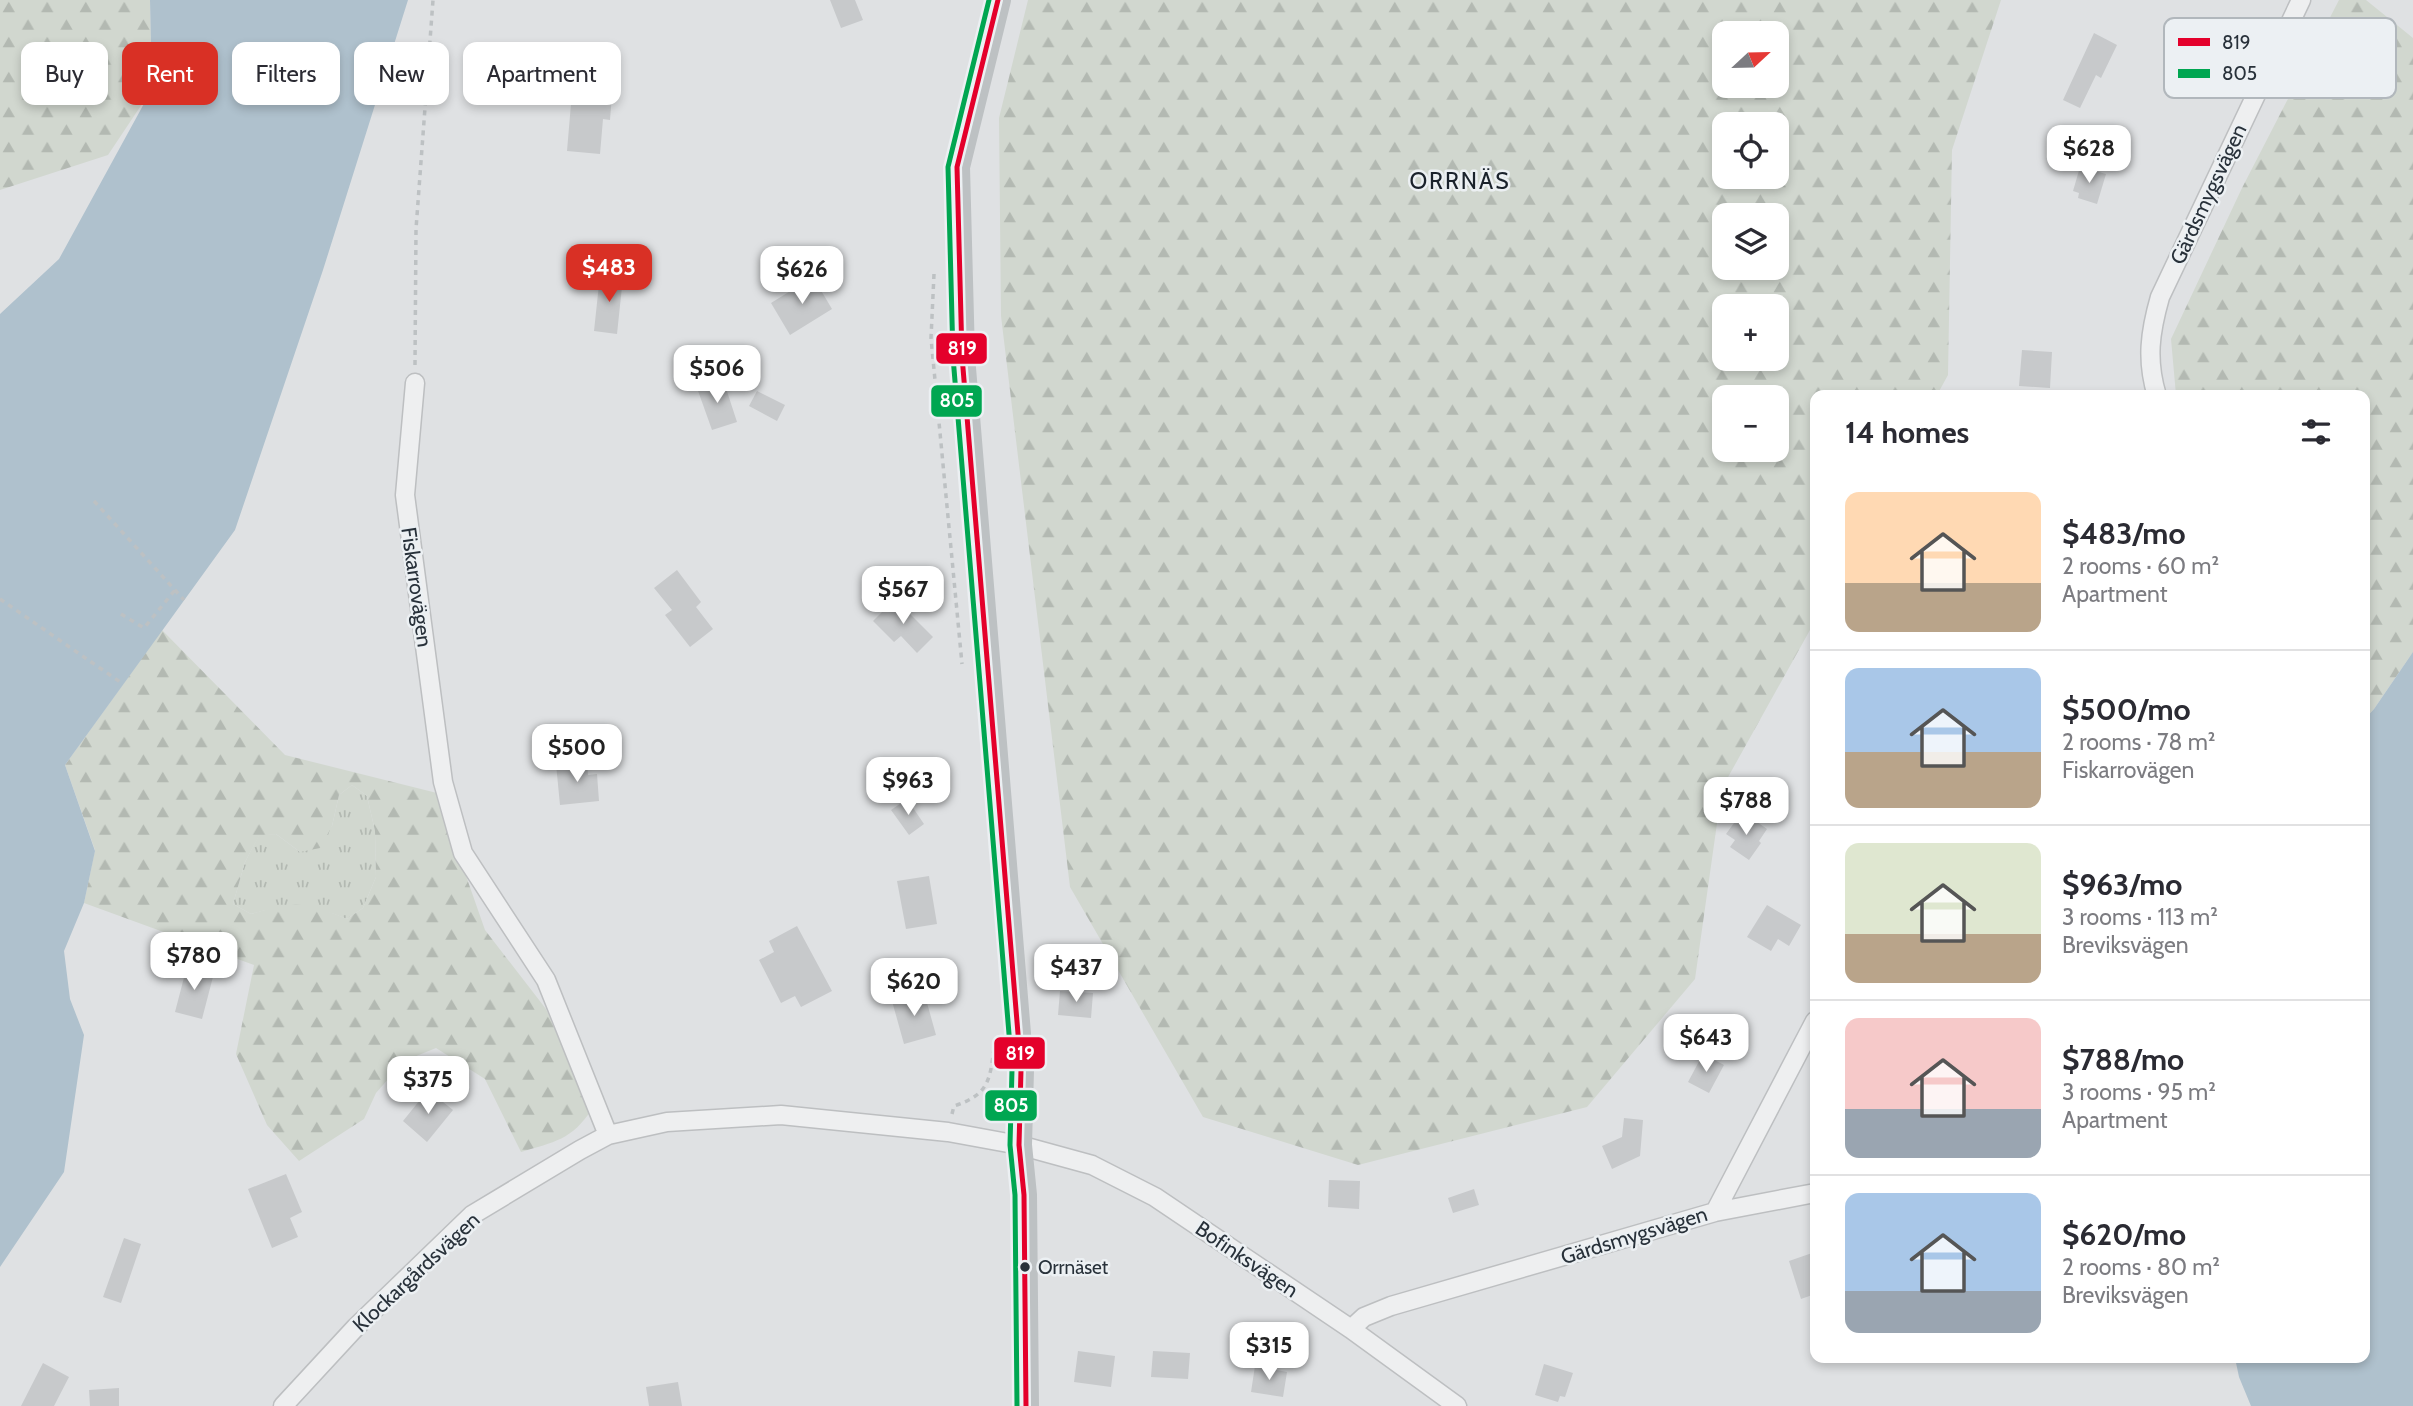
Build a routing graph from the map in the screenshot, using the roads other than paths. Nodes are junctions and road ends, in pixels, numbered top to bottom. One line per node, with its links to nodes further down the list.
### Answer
1 (998, 0): 9 (main road)
2 (2301, 0): 3 (street, Gärdsmygsvägen)
3 (2292, 18)
4 (2254, 98): 6 (street, Gärdsmygsvägen)
5 (415, 383): 8 (street, Fiskarrovägen)
6 (2155, 390)
7 (1810, 1031): 11 (street, Gärdsmygsvägen)
8 (608, 1135): 9 (street, Klockargårdsvägen); 13 (street, Klockargårdsvägen)
9 (1019, 1145): 12 (street, Bofinksvägen); 14 (main road)
10 (1810, 1193): 11 (street)
11 (1715, 1212): 12 (street, Gärdsmygsvägen)
12 (1351, 1329): 15 (street, Bofinksvägen)
13 (283, 1406)
14 (1026, 1406)
15 (1457, 1406)

